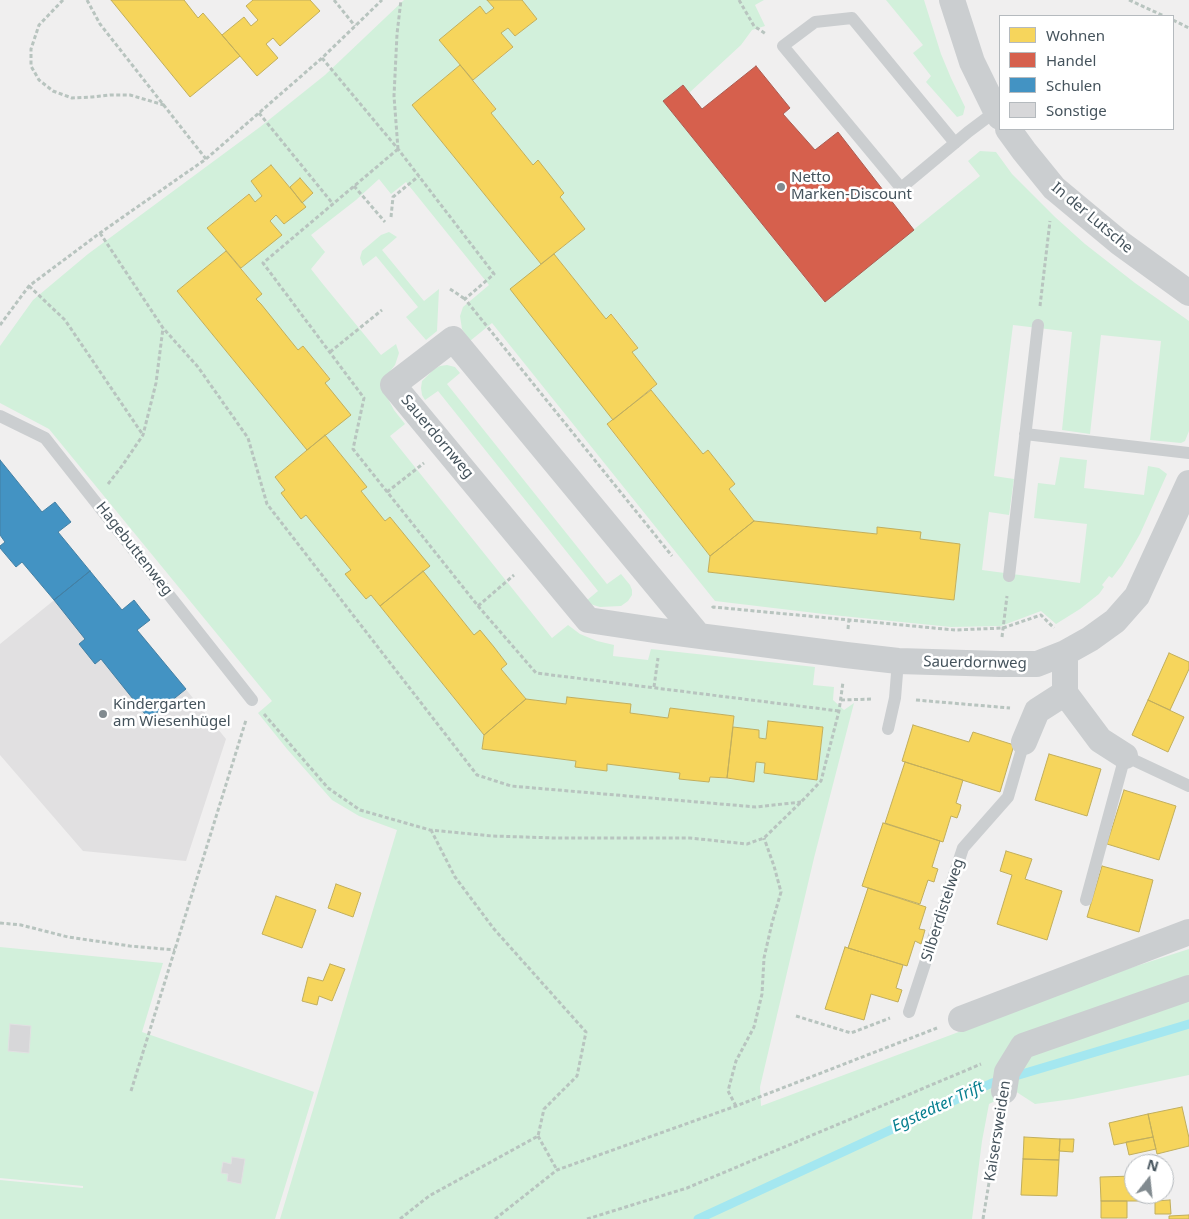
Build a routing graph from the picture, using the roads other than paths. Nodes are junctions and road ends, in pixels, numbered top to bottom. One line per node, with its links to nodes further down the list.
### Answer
1 (952, 0): 2 (street, In der Lutsche)
2 (999, 115)
3 (999, 120): 5 (lane)
4 (1009, 130): 6 (street, In der Lutsche)
5 (955, 143): 5 (lane)
6 (1189, 293)
7 (1038, 325): 9 (lane)
8 (0, 416): 17 (lane, Hagebuttenweg)
9 (1025, 434): 10 (lane); 12 (lane)
10 (1189, 453)
11 (1189, 483): 14 (street, Sauerdornweg)
12 (1008, 582)
13 (696, 632): 13 (street, Sauerdornweg); 15 (street, Sauerdornweg)
14 (1070, 650): 15 (street, Sauerdornweg); 16 (street)
15 (898, 661): 18 (lane)
16 (1065, 692): 19 (street, Silberdistelweg); 20 (street)
17 (252, 700)
18 (888, 729)
19 (1024, 742): 25 (lane, Silberdistelweg)
20 (1125, 756): 21 (lane); 22 (lane)
21 (1189, 786)
22 (1086, 900)
23 (1189, 932): 26 (street)
24 (1189, 988): 27 (street, Kaisersweiden)
25 (909, 1012)
26 (961, 1019)
27 (1006, 1082)

